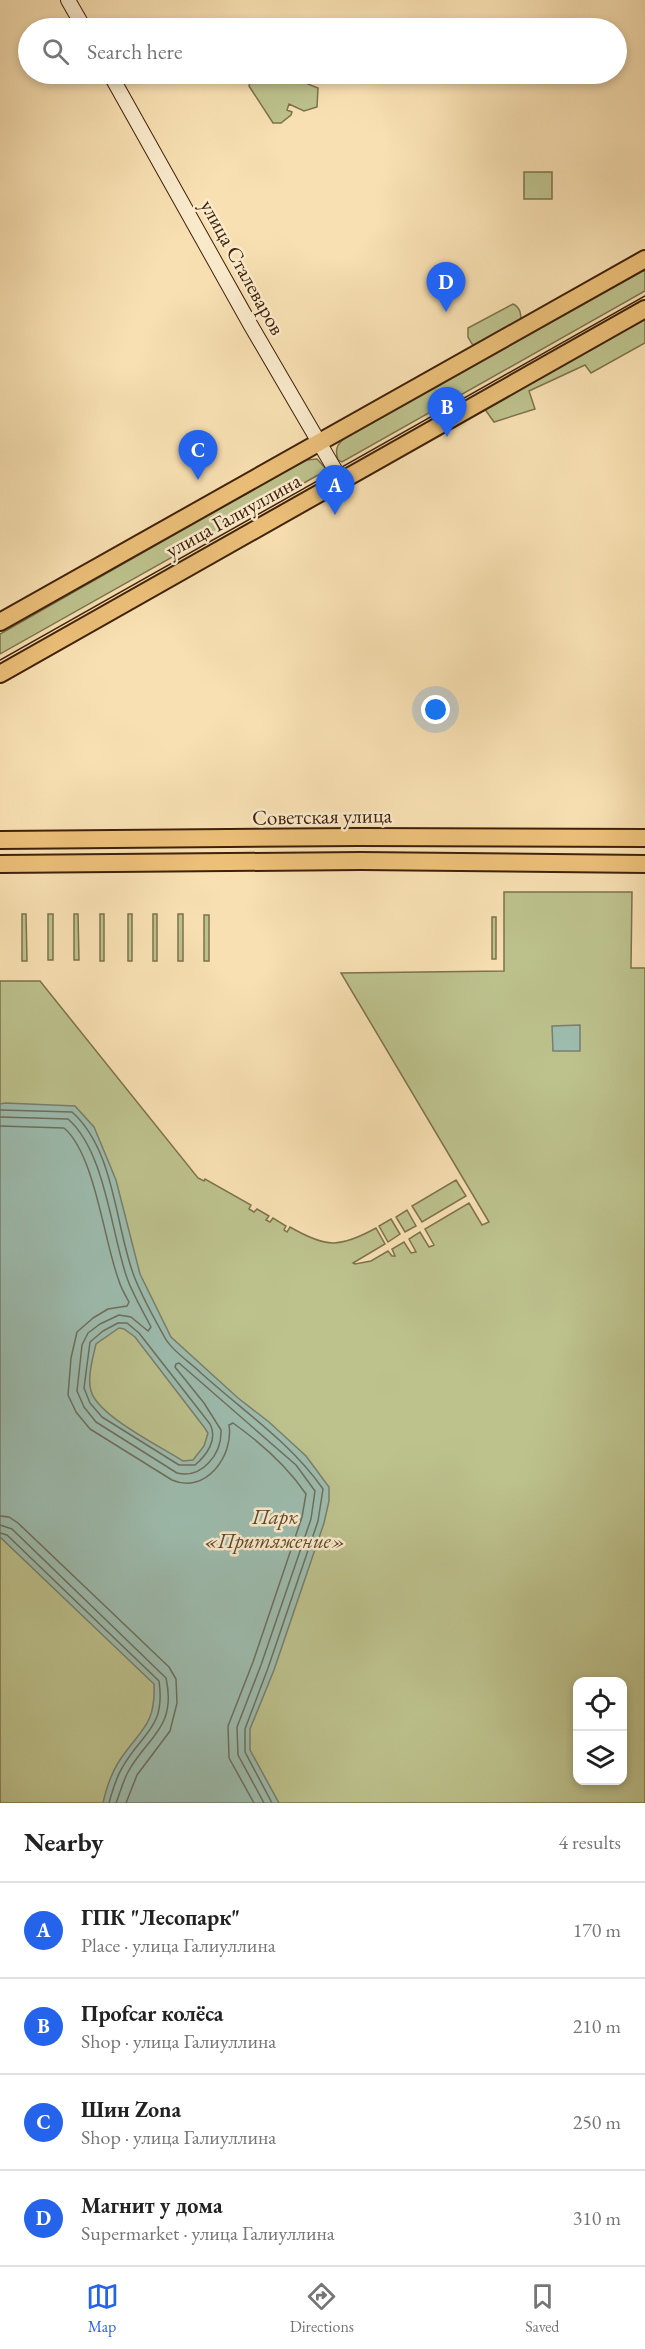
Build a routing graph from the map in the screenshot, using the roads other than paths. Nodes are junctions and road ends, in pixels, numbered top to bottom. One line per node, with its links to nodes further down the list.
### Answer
1 (68, 0): 2 (main road)
2 (78, 18)
3 (116, 84): 6 (main road, улица Сталеваров)
4 (645, 259): 6 (main road, улица Галиуллина)
5 (645, 309): 7 (main road, улица Галиуллина)
6 (321, 442): 7 (main road, улица Сталеваров); 8 (main road, улица Галиуллина)
7 (341, 480): 9 (main road, улица Галиуллина)
8 (0, 621)
9 (0, 674)
10 (361, 837): 11 (main road, Советская улица); 12 (main road, Советская улица); 13 (main road)
11 (645, 838)
12 (0, 840)
13 (361, 861): 14 (main road); 15 (main road)
14 (0, 864)
15 (645, 864)

